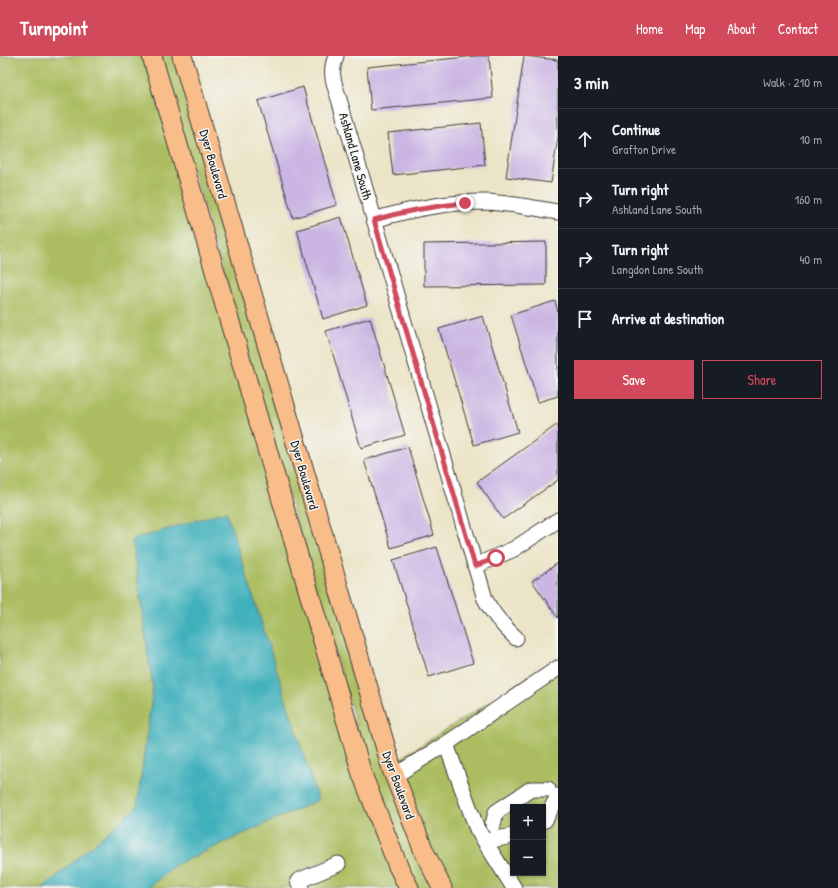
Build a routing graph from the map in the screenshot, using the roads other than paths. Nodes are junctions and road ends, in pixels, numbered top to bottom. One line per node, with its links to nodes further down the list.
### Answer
1 (152, 56): 22 (main road)
2 (182, 56): 11 (main road, Dyer Boulevard)
3 (336, 56): 5 (street, Ashland Lane South)
4 (558, 212): 5 (street)
5 (374, 220): 7 (street, Ashland Lane South)
6 (558, 520): 7 (street)
7 (475, 566): 8 (street, Ashland Lane South)
8 (516, 638)
9 (558, 668): 10 (street)
10 (446, 744): 11 (street); 18 (street)
11 (394, 776): 23 (main road, Dyer Boulevard)
12 (556, 792): 13 (street); 14 (street); 18 (street)
13 (528, 804)
14 (546, 807)
15 (510, 815): 18 (street)
16 (510, 827): 18 (street)
17 (510, 832): 18 (street)
18 (490, 836): 19 (street); 24 (street)
19 (510, 836)
20 (338, 864): 21 (street)
21 (301, 888)
22 (409, 888)
23 (442, 888)
24 (514, 888)

